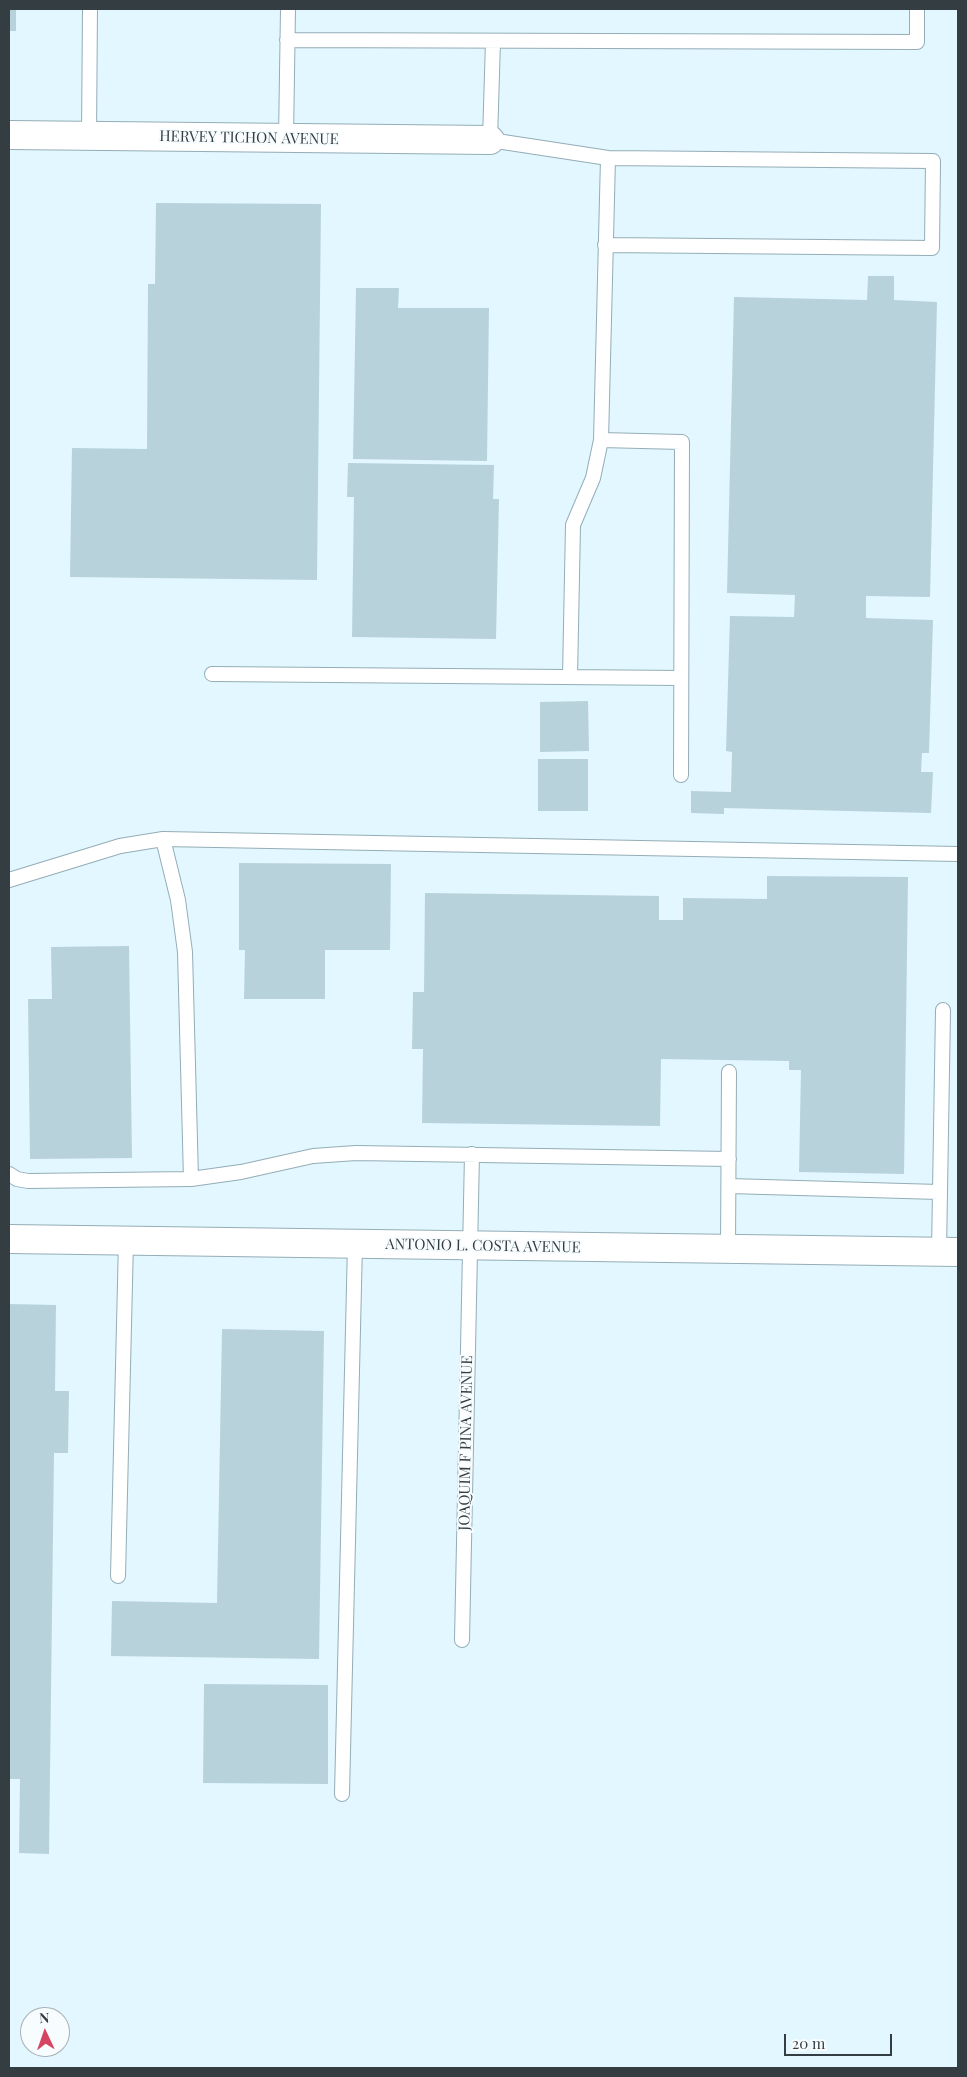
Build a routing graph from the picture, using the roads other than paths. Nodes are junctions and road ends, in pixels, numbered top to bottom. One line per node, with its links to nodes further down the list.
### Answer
1 (90, 9): 7 (lane)
2 (288, 9): 4 (lane)
3 (917, 9): 5 (lane)
4 (288, 40): 5 (lane); 8 (lane)
5 (493, 41): 9 (lane)
6 (9, 135): 7 (street, HERVEY TICHON AVENUE)
7 (89, 136): 8 (street, HERVEY TICHON AVENUE)
8 (286, 138): 9 (street, HERVEY TICHON AVENUE)
9 (490, 140): 10 (lane)
10 (608, 158): 11 (lane); 11 (lane)
11 (605, 245): 12 (lane)
12 (601, 440): 14 (lane); 15 (lane)
13 (212, 674): 14 (lane)
14 (570, 677): 15 (lane)
15 (681, 678): 16 (lane)
16 (681, 775)
17 (163, 839): 18 (lane); 19 (lane); 25 (lane)
18 (958, 854)
19 (9, 880)
20 (943, 1010): 27 (lane)
21 (729, 1072): 23 (lane)
22 (472, 1154): 23 (lane); 25 (lane); 31 (lane, JOAQUIM F PINA AVENUE)
23 (729, 1159): 26 (lane)
24 (9, 1174): 25 (lane)
25 (191, 1179)
26 (729, 1186): 27 (lane); 32 (lane)
27 (939, 1192): 33 (lane)
28 (9, 1239): 29 (street, ANTONIO L. COSTA AVENUE)
29 (126, 1241): 30 (street, ANTONIO L. COSTA AVENUE); 34 (lane)
30 (355, 1244): 31 (street, ANTONIO L. COSTA AVENUE); 36 (lane)
31 (470, 1245): 32 (street, ANTONIO L. COSTA AVENUE); 35 (lane, JOAQUIM F PINA AVENUE)
32 (728, 1249): 33 (street, ANTONIO L. COSTA AVENUE)
33 (948, 1252)
34 (118, 1576)
35 (462, 1640)
36 (342, 1794)

